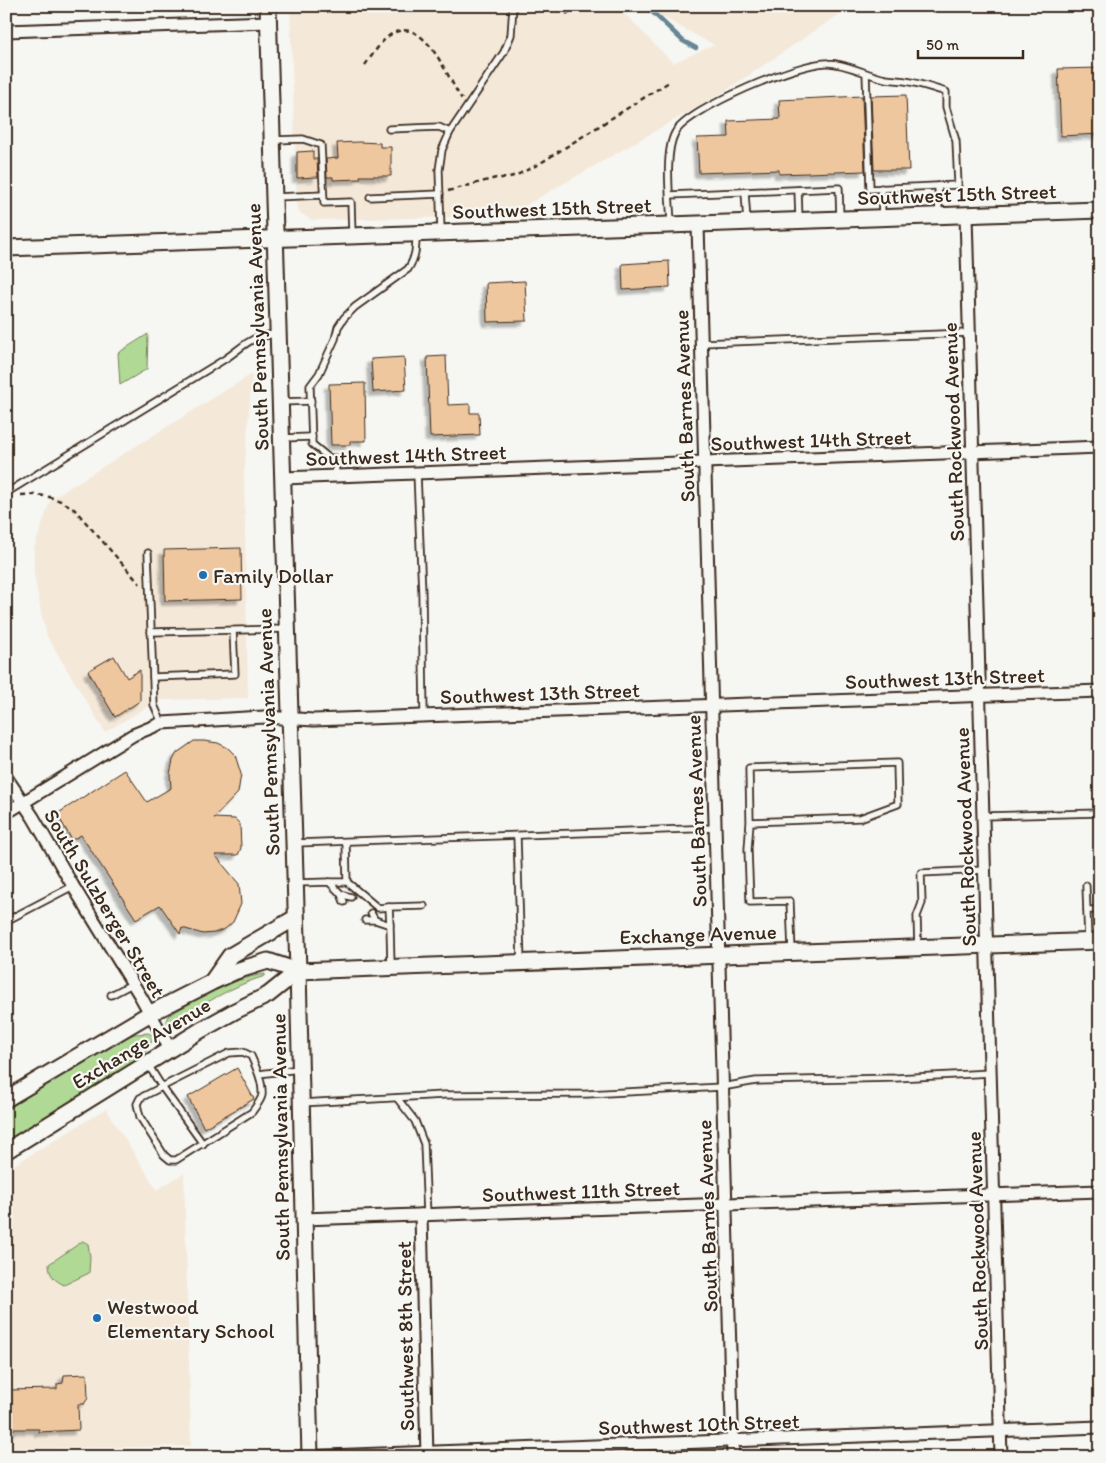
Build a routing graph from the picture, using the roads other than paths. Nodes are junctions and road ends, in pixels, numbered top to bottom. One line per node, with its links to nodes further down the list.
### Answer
1 (268, 6): 3 (main road, South Pennsylvania Avenue)
2 (512, 6): 7 (lane)
3 (268, 22): 4 (street); 8 (main road, South Pennsylvania Avenue)
4 (6, 32)
5 (866, 73): 9 (lane); 10 (lane); 15 (lane)
6 (389, 129): 7 (lane)
7 (450, 132): 13 (lane)
8 (273, 140): 14 (lane); 16 (main road, South Pennsylvania Avenue)
9 (938, 186): 10 (lane); 20 (lane)
10 (881, 188): 21 (lane)
11 (798, 190): 12 (lane); 22 (lane); 23 (lane)
12 (745, 192): 15 (lane); 24 (lane)
13 (440, 194): 17 (lane); 27 (lane)
14 (323, 195): 16 (lane); 29 (lane)
15 (670, 195): 26 (lane)
16 (275, 196): 30 (main road, South Pennsylvania Avenue)
17 (370, 197)
18 (1100, 210): 19 (main road, Southwest 15th Street)
19 (966, 215): 20 (main road, Southwest 15th Street); 32 (street, South Rockwood Avenue)
20 (939, 216): 21 (main road, Southwest 15th Street)
21 (882, 218): 22 (main road, Southwest 15th Street)
22 (840, 219): 23 (main road, Southwest 15th Street)
23 (800, 221): 24 (main road, Southwest 15th Street)
24 (747, 223): 25 (main road, Southwest 15th Street)
25 (698, 225): 26 (main road, Southwest 15th Street); 34 (street, South Barnes Avenue)
26 (671, 226): 27 (main road, Southwest 15th Street)
27 (441, 233): 28 (main road, Southwest 15th Street)
28 (416, 234): 29 (main road, Southwest 15th Street); 35 (lane)
29 (352, 236): 30 (main road, Southwest 15th Street)
30 (276, 239): 31 (main road, Southwest 15th Street); 33 (main road, South Pennsylvania Avenue)
31 (6, 248)
32 (969, 333): 34 (lane); 40 (street, South Rockwood Avenue)
33 (279, 334): 36 (main road, South Pennsylvania Avenue); 45 (lane)
34 (701, 343): 41 (street, South Barnes Avenue)
35 (311, 400): 36 (lane); 37 (lane)
36 (281, 402): 38 (main road, South Pennsylvania Avenue)
37 (312, 437): 38 (lane); 43 (lane)
38 (282, 438): 44 (main road, South Pennsylvania Avenue)
39 (1100, 447): 40 (street, Southwest 14th Street)
40 (972, 452): 41 (street, Southwest 14th Street); 52 (street, South Rockwood Avenue)
41 (704, 463): 42 (street, Southwest 14th Street); 53 (street, South Barnes Avenue)
42 (417, 473): 43 (street, Southwest 14th Street); 54 (lane)
43 (336, 476): 44 (street, Southwest 14th Street)
44 (283, 478): 47 (main road, South Pennsylvania Avenue)
45 (8, 492)
46 (148, 553): 49 (lane)
47 (286, 630): 48 (lane); 55 (main road, South Pennsylvania Avenue)
48 (233, 631): 49 (lane); 50 (lane)
49 (151, 632): 50 (lane)
50 (153, 677): 56 (lane)
51 (1100, 692): 52 (street, Southwest 13th Street)
52 (979, 696): 53 (street, Southwest 13th Street); 61 (street, South Rockwood Avenue)
53 (711, 706): 54 (street, Southwest 13th Street); 63 (street, South Barnes Avenue)
54 (424, 716): 55 (street, Southwest 13th Street)
55 (289, 718): 56 (street, Southwest 13th Street); 66 (main road, South Pennsylvania Avenue)
56 (162, 724): 58 (street, Southwest 13th Street)
57 (6, 777): 58 (street, South Sulzberger Street)
58 (22, 803): 59 (street, Southwest 13th Street); 71 (street, South Sulzberger Street)
59 (6, 813)
60 (1100, 813): 61 (lane)
61 (983, 816): 67 (street, South Rockwood Avenue)
62 (750, 822): 62 (lane); 89 (lane)
63 (716, 828): 64 (lane); 90 (street, South Barnes Avenue)
64 (517, 836): 65 (lane); 91 (lane)
65 (346, 842): 66 (lane); 69 (lane)
66 (293, 843): 70 (main road, South Pennsylvania Avenue)
67 (985, 870): 87 (street, South Rockwood Avenue); 88 (lane)
68 (330, 882): 69 (lane); 70 (lane); 73 (lane)
69 (347, 882): 77 (lane)
70 (294, 883): 81 (main road, South Pennsylvania Avenue)
71 (73, 886): 84 (lane); 95 (street, South Sulzberger Street)
72 (1086, 886): 78 (lane)
73 (342, 894): 74 (lane); 75 (lane)
74 (351, 897)
75 (344, 902)
76 (424, 906): 77 (lane)
77 (389, 907): 85 (lane)
78 (1087, 910): 79 (lane); 86 (lane)
79 (1100, 910)
80 (371, 913): 83 (lane)
81 (295, 918): 93 (main road, South Pennsylvania Avenue); 94 (main road)
82 (365, 920): 83 (lane)
83 (375, 920): 85 (lane)
84 (6, 921)
85 (390, 925): 92 (lane)
86 (1094, 941): 87 (main road, Exchange Avenue)
87 (987, 945): 88 (main road, Exchange Avenue); 101 (street, South Rockwood Avenue)
88 (918, 948): 89 (main road, Exchange Avenue)
89 (792, 952): 90 (main road, Exchange Avenue)
90 (720, 954): 91 (main road, Exchange Avenue); 104 (street, South Barnes Avenue)
91 (521, 962): 92 (main road, Exchange Avenue)
92 (391, 966): 93 (main road, Exchange Avenue)
93 (298, 971): 94 (main road, Exchange Avenue); 98 (main road, Exchange Avenue); 100 (main road, South Pennsylvania Avenue)
94 (212, 982): 97 (main road, Exchange Avenue)
95 (132, 984): 96 (lane); 97 (street, South Sulzberger Street)
96 (111, 995)
97 (149, 1014): 98 (street, South Sulzberger Street); 106 (main road, Exchange Avenue)
98 (170, 1049): 99 (main road, Exchange Avenue)
99 (147, 1063): 103 (lane); 109 (main road, Exchange Avenue)
100 (300, 1069): 102 (lane); 107 (main road, South Pennsylvania Avenue)
101 (991, 1073): 104 (lane); 111 (street, South Rockwood Avenue)
102 (258, 1074): 103 (lane); 108 (lane)
103 (162, 1087): 108 (lane); 108 (lane)
104 (722, 1087): 105 (lane); 112 (street, South Barnes Avenue)
105 (397, 1098): 107 (lane); 113 (lane)
106 (6, 1099)
107 (301, 1103): 114 (main road, South Pennsylvania Avenue)
108 (203, 1144)
109 (6, 1150)
110 (1100, 1191): 111 (street, Southwest 11th Street)
111 (994, 1194): 112 (street, Southwest 11th Street); 116 (street, South Rockwood Avenue)
112 (726, 1204): 113 (street, Southwest 11th Street); 117 (street, South Barnes Avenue)
113 (424, 1215): 114 (street, Southwest 11th Street); 118 (street, Southwest 8th Street)
114 (303, 1219): 120 (main road, South Pennsylvania Avenue)
115 (1100, 1427): 116 (street, Southwest 10th Street)
116 (1001, 1431): 117 (street, Southwest 10th Street); 122 (street, South Rockwood Avenue)
117 (732, 1442): 118 (street, Southwest 10th Street); 121 (street, South Barnes Avenue)
118 (427, 1455): 120 (street, Southwest 10th Street)
119 (300, 1457): 120 (street, Southwest 10th Street)
120 (310, 1457)
121 (733, 1457)
122 (1001, 1457)

